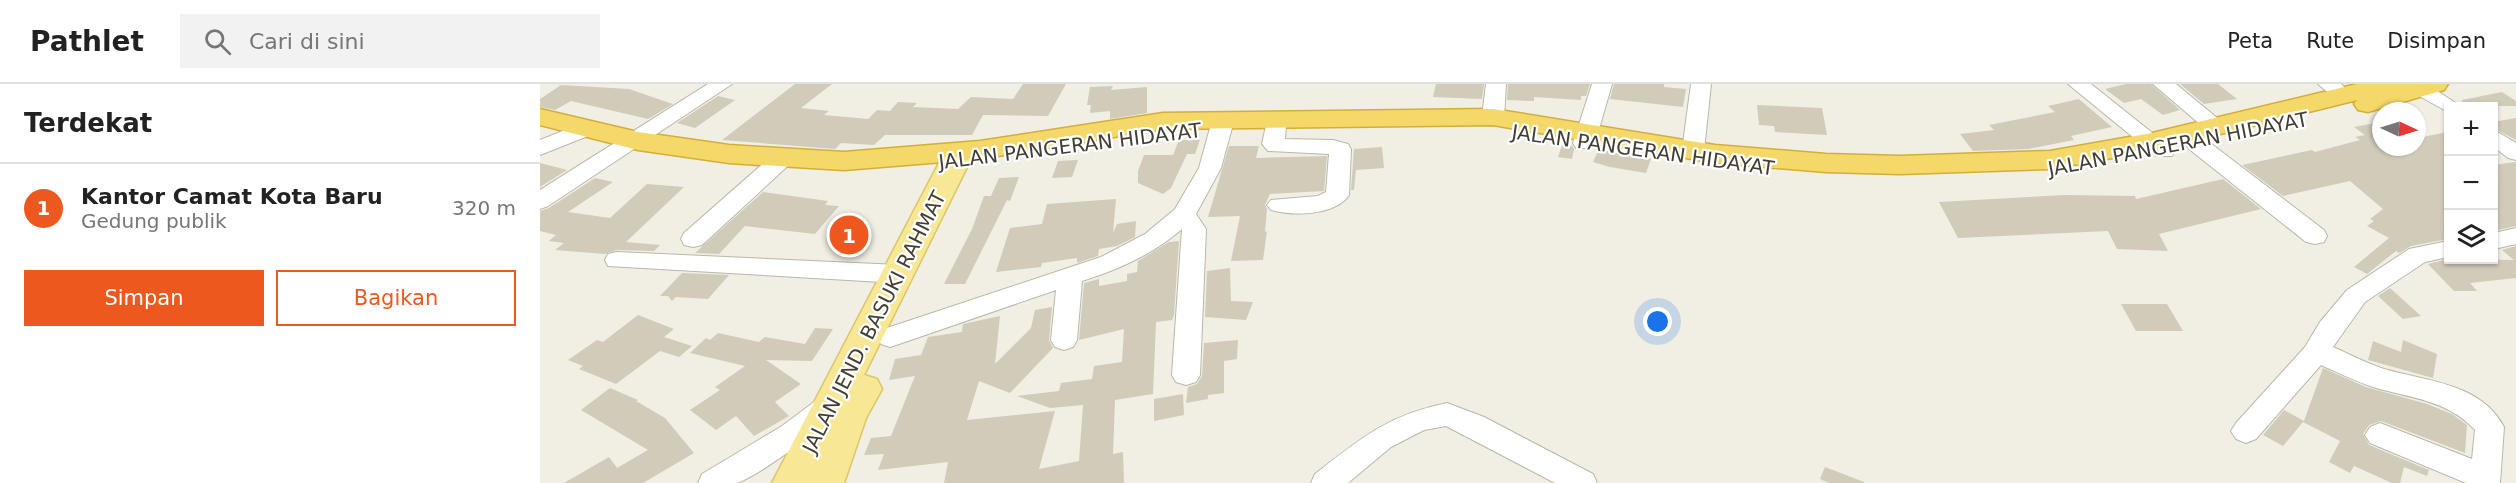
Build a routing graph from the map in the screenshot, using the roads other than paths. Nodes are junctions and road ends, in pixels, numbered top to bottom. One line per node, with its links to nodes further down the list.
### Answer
1 (722, 84): 18 (street)
2 (1497, 84): 12 (street)
3 (1602, 84): 17 (street)
4 (1701, 84): 24 (street)
5 (2078, 84): 20 (street)
6 (2163, 84): 16 (street)
7 (2390, 84): 9 (highway, JALAN PANGERAN HIDAYAT)
8 (2427, 86): 9 (highway, JALAN PANGERAN HIDAYAT); 10 (street)
9 (2344, 96): 16 (highway, JALAN PANGERAN HIDAYAT)
10 (2445, 102)
11 (540, 117): 15 (highway, JALAN PANGERAN HIDAYAT)
12 (1493, 117): 17 (highway, JALAN PANGERAN HIDAYAT); 23 (highway, JALAN PANGERAN HIDAYAT)
13 (1275, 126): 14 (highway, JALAN PANGERAN HIDAYAT); 17 (highway, JALAN PANGERAN HIDAYAT); 27 (street)
14 (1221, 128): 23 (highway, JALAN PANGERAN HIDAYAT); 28 (street)
15 (585, 129): 18 (highway, JALAN PANGERAN HIDAYAT); 21 (street)
16 (2207, 136): 20 (highway, JALAN PANGERAN HIDAYAT); 29 (street)
17 (1586, 137): 24 (highway, JALAN PANGERAN HIDAYAT)
18 (633, 140): 25 (highway, JALAN PANGERAN HIDAYAT); 26 (street)
19 (2498, 140): 22 (street)
20 (2158, 146): 24 (highway, JALAN PANGERAN HIDAYAT)
21 (540, 148)
22 (2516, 153)
23 (967, 156): 25 (highway, JALAN PANGERAN HIDAYAT); 35 (main road, JALAN JEND. BASUKI RAHMAT); 37 (main road, JALAN JEND. BASUKI RAHMAT)
24 (1708, 156)
25 (783, 158): 31 (street)
26 (540, 201)
27 (1279, 205)
28 (1184, 214): 36 (street); 40 (street)
29 (2315, 236)
30 (2516, 236): 32 (street)
31 (693, 239)
32 (2498, 240)
33 (2444, 250): 39 (street)
34 (617, 260): 35 (street)
35 (899, 274): 41 (main road, JALAN JEND. BASUKI RAHMAT)
36 (1070, 278): 37 (street); 38 (street)
37 (890, 337): 47 (main road, JALAN JEND. BASUKI RAHMAT)
38 (1064, 340)
39 (2317, 351): 42 (street); 44 (street)
40 (1186, 375)
41 (830, 405): 45 (street); 46 (main road, JALAN JEND. BASUKI RAHMAT)
42 (2246, 431)
43 (2380, 435): 44 (street)
44 (2486, 481)
45 (713, 483)
46 (792, 483)
47 (824, 483)
48 (1326, 483): 49 (street)
49 (1582, 483)

